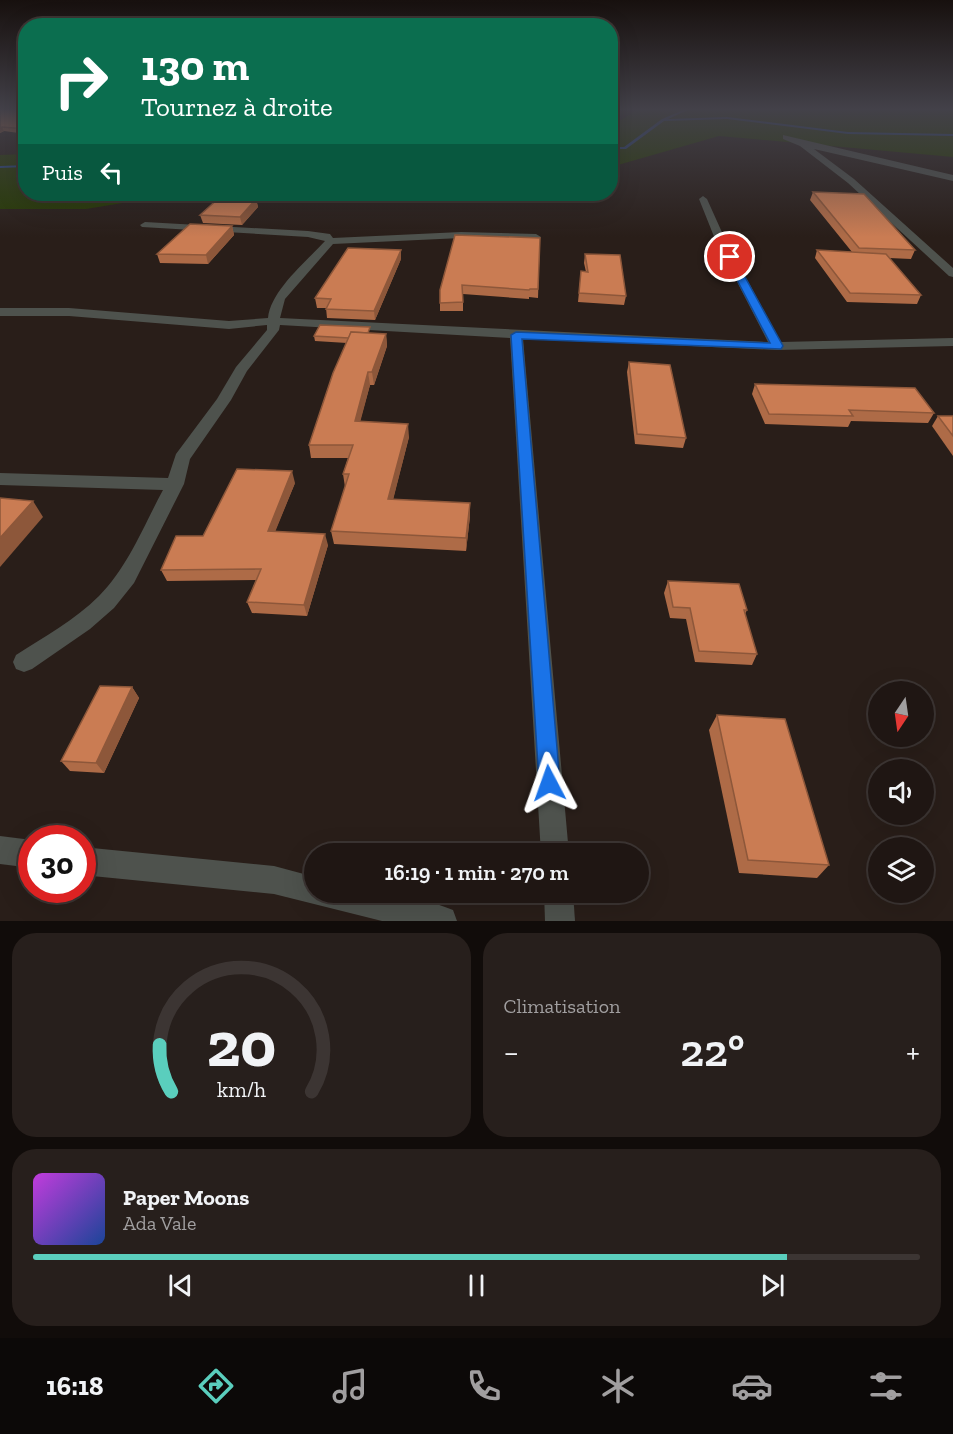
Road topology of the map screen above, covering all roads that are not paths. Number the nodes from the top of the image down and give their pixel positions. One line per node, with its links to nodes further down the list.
1 (812, 151): 8 (street)
2 (834, 151): 3 (street)
3 (953, 178)
4 (703, 199): 13 (street)
5 (145, 225): 7 (street)
6 (536, 237): 7 (street)
7 (330, 241): 10 (street)
8 (953, 274)
9 (0, 312): 10 (street)
10 (274, 321): 11 (street); 15 (street)
11 (516, 335): 13 (street); 17 (street)
12 (953, 342): 13 (street)
13 (777, 346)
14 (0, 479): 15 (street)
15 (175, 484): 16 (street)
16 (24, 662)
17 (554, 843)
18 (0, 849): 19 (street)
19 (18, 852)
20 (96, 862): 21 (street)
21 (304, 888)
22 (368, 903): 24 (street)
23 (559, 903): 25 (street)
24 (442, 921)
25 (560, 921)

